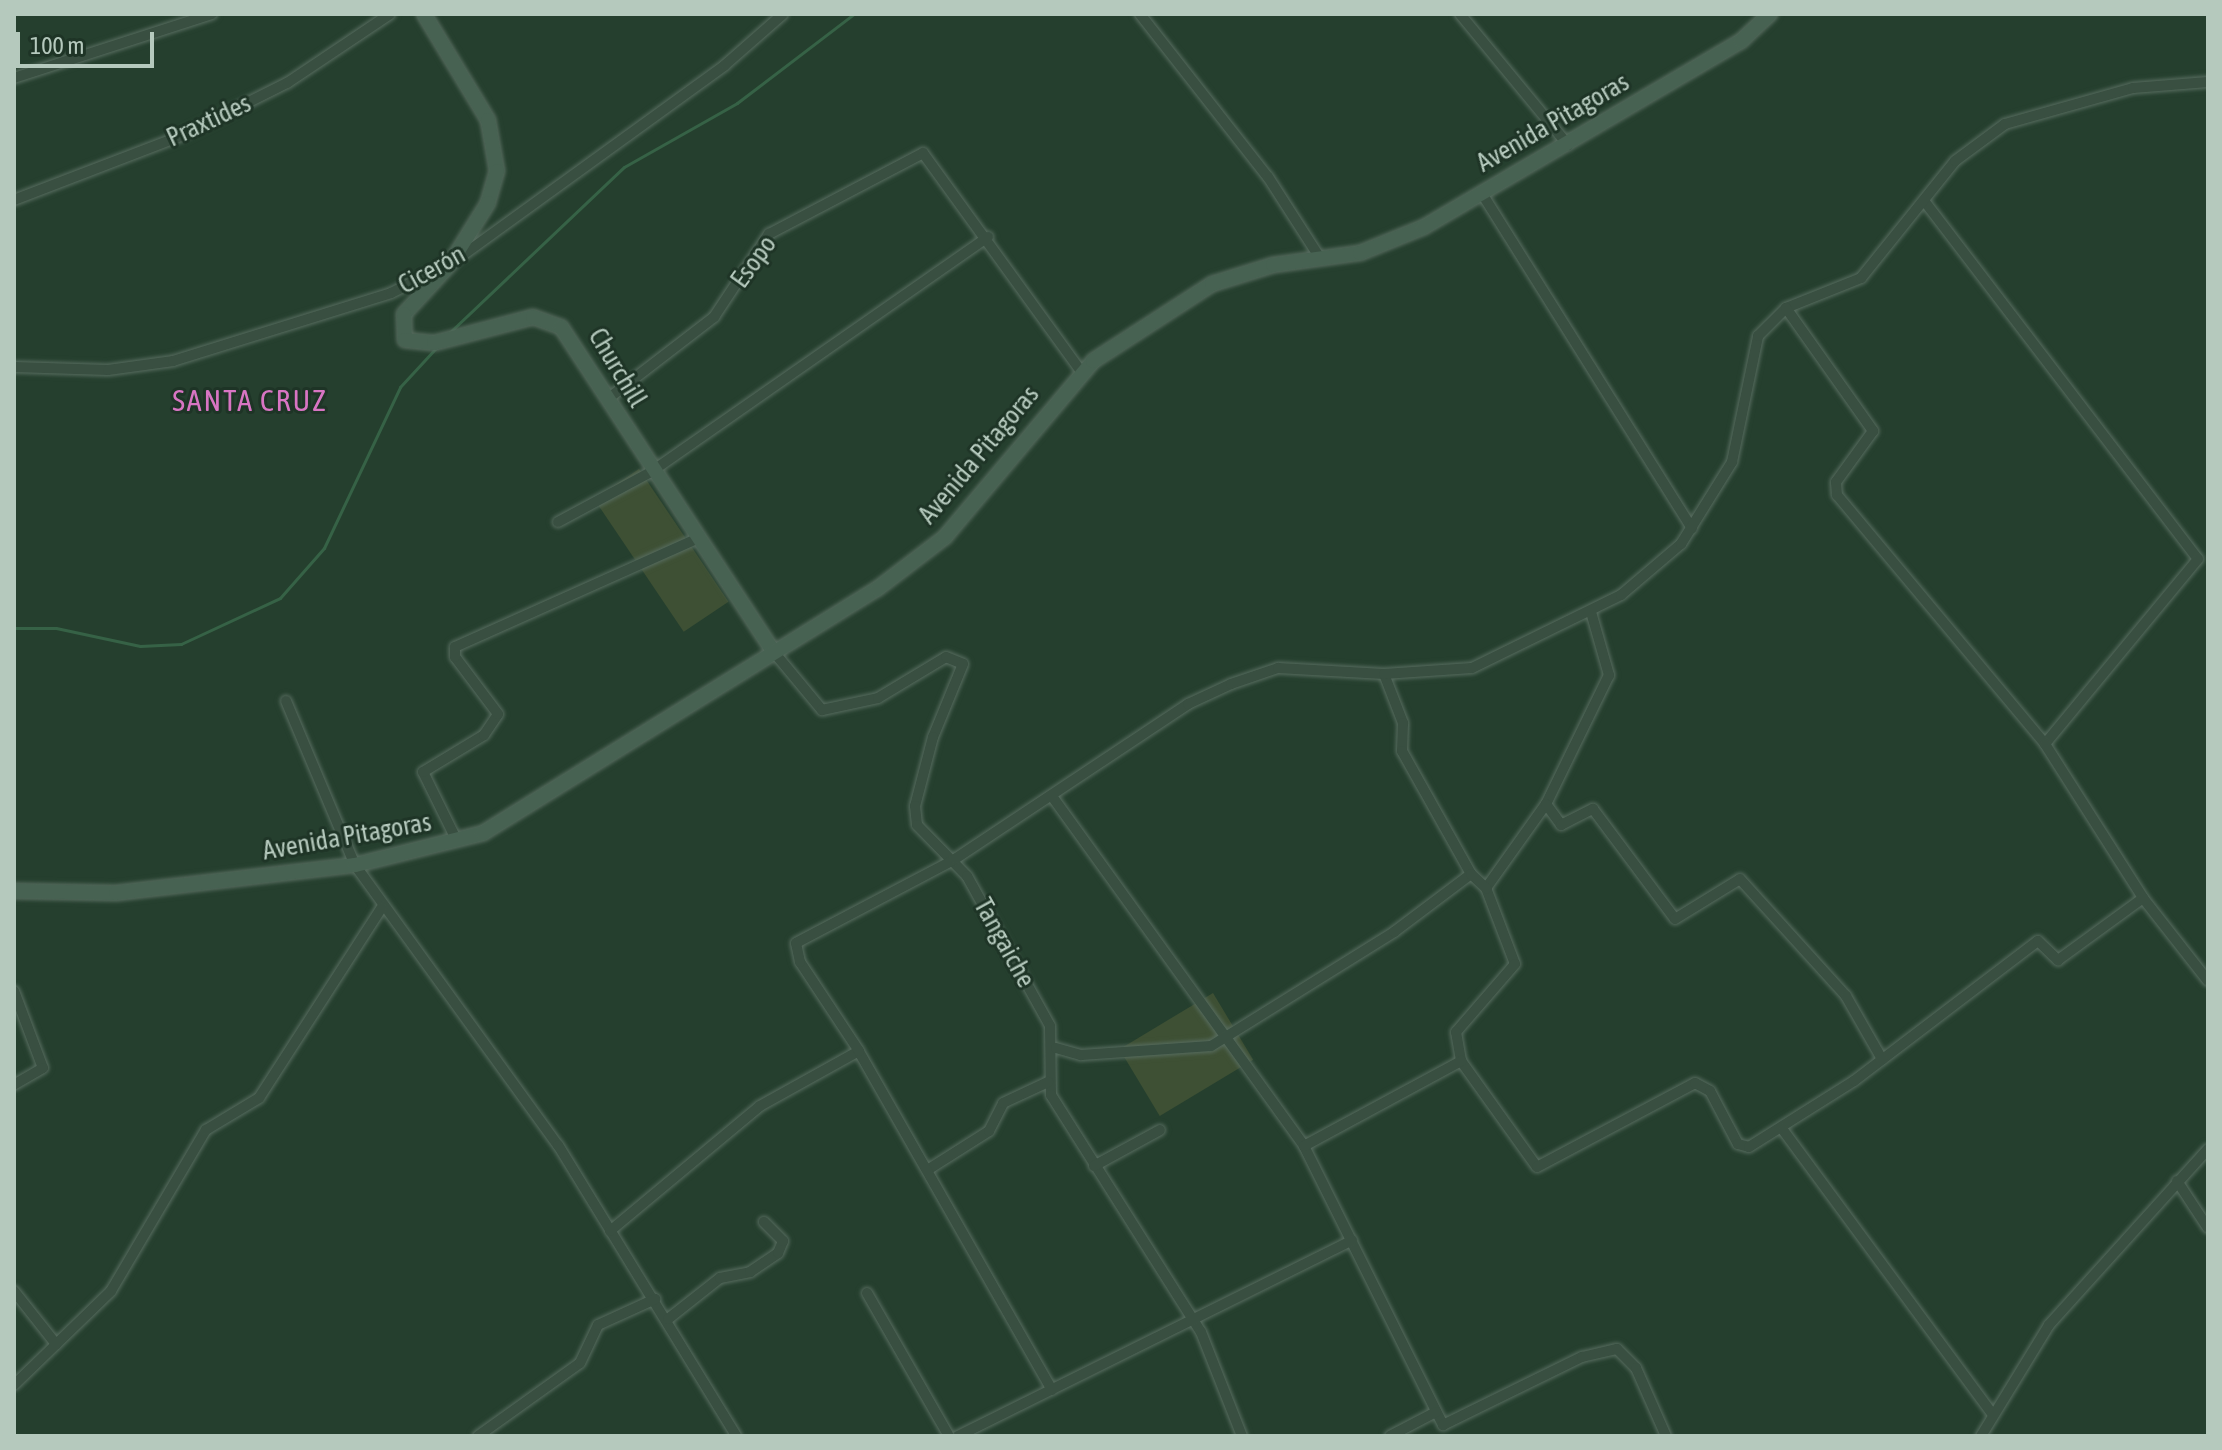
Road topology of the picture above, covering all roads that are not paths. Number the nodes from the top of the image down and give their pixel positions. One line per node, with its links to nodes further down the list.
1 (212, 14): 8 (street)
2 (390, 14): 12 (street, Praxtides)
3 (424, 14): 16 (main road)
4 (783, 14): 16 (street, Cicerón)
5 (1140, 14): 15 (street)
6 (1460, 14): 10 (street)
7 (1770, 14): 10 (main road, Avenida Pitagoras)
8 (14, 78)
9 (2208, 82): 13 (street)
10 (1568, 145): 11 (main road, Avenida Pitagoras)
11 (1481, 192): 15 (main road, Avenida Pitagoras); 23 (street)
12 (14, 200)
13 (1925, 202): 17 (street); 29 (street)
14 (988, 237): 19 (street); 20 (street, Esopo); 21 (street)
15 (1320, 258): 19 (main road, Avenida Pitagoras)
16 (450, 264): 18 (street, Cicerón); 20 (main road, Churchill)
17 (1786, 308): 23 (street); 29 (street)
18 (14, 367)
19 (1082, 373): 26 (main road, Avenida Pitagoras)
20 (609, 398): 21 (main road, Churchill)
21 (651, 472): 22 (street); 24 (main road, Churchill)
22 (558, 522)
23 (1692, 528): 25 (street)
24 (696, 539): 26 (main road, Churchill); 32 (street)
25 (1591, 612): 27 (street); 31 (street)
26 (773, 651): 32 (main road, Avenida Pitagoras); 33 (street, Tangaiche)
27 (1384, 674): 30 (street); 35 (street)
28 (286, 701): 34 (street)
29 (2045, 744): 38 (street)
30 (1054, 799): 33 (street); 42 (street)
31 (1546, 804): 36 (street); 45 (street)
32 (457, 841): 34 (main road, Avenida Pitagoras)
33 (955, 859): 43 (street, Tangaiche); 44 (street)
34 (355, 865): 37 (main road, Avenida Pitagoras); 39 (street)
35 (1471, 874): 36 (street); 42 (street)
36 (1486, 888): 46 (street)
37 (14, 891)
38 (2143, 898): 40 (street); 45 (street)
39 (382, 907): 58 (street); 65 (street)
40 (2208, 981)
41 (14, 991): 48 (street)
42 (1231, 1035): 43 (street); 51 (street)
43 (1056, 1048): 47 (street)
44 (859, 1051): 54 (street); 58 (street)
45 (1882, 1059): 50 (street)
46 (1461, 1061): 50 (street); 51 (street)
47 (1048, 1082): 53 (street); 54 (street)
48 (14, 1085)
49 (1160, 1130): 53 (street)
50 (1783, 1130): 69 (street)
51 (1304, 1146): 59 (street)
52 (2208, 1149): 55 (street)
53 (1094, 1166): 64 (street)
54 (929, 1169): 67 (street)
55 (2177, 1181): 57 (street); 69 (street)
56 (764, 1222): 63 (street)
57 (2208, 1228)
58 (610, 1231): 62 (street)
59 (1352, 1240): 64 (street); 68 (street)
60 (14, 1291): 65 (street)
61 (867, 1293): 73 (street)
62 (655, 1299): 63 (street); 71 (street)
63 (668, 1319): 72 (street)
64 (1191, 1321): 67 (street); 75 (street)
65 (56, 1344): 66 (street)
66 (14, 1385)
67 (1052, 1390): 74 (street)
68 (1436, 1412): 70 (street); 76 (street)
69 (1993, 1415): 78 (street)
70 (1444, 1431): 77 (street)
71 (478, 1436)
72 (736, 1436)
73 (949, 1436)
74 (958, 1436)
75 (1242, 1436)
76 (1390, 1436)
77 (1666, 1436)
78 (1981, 1436)

